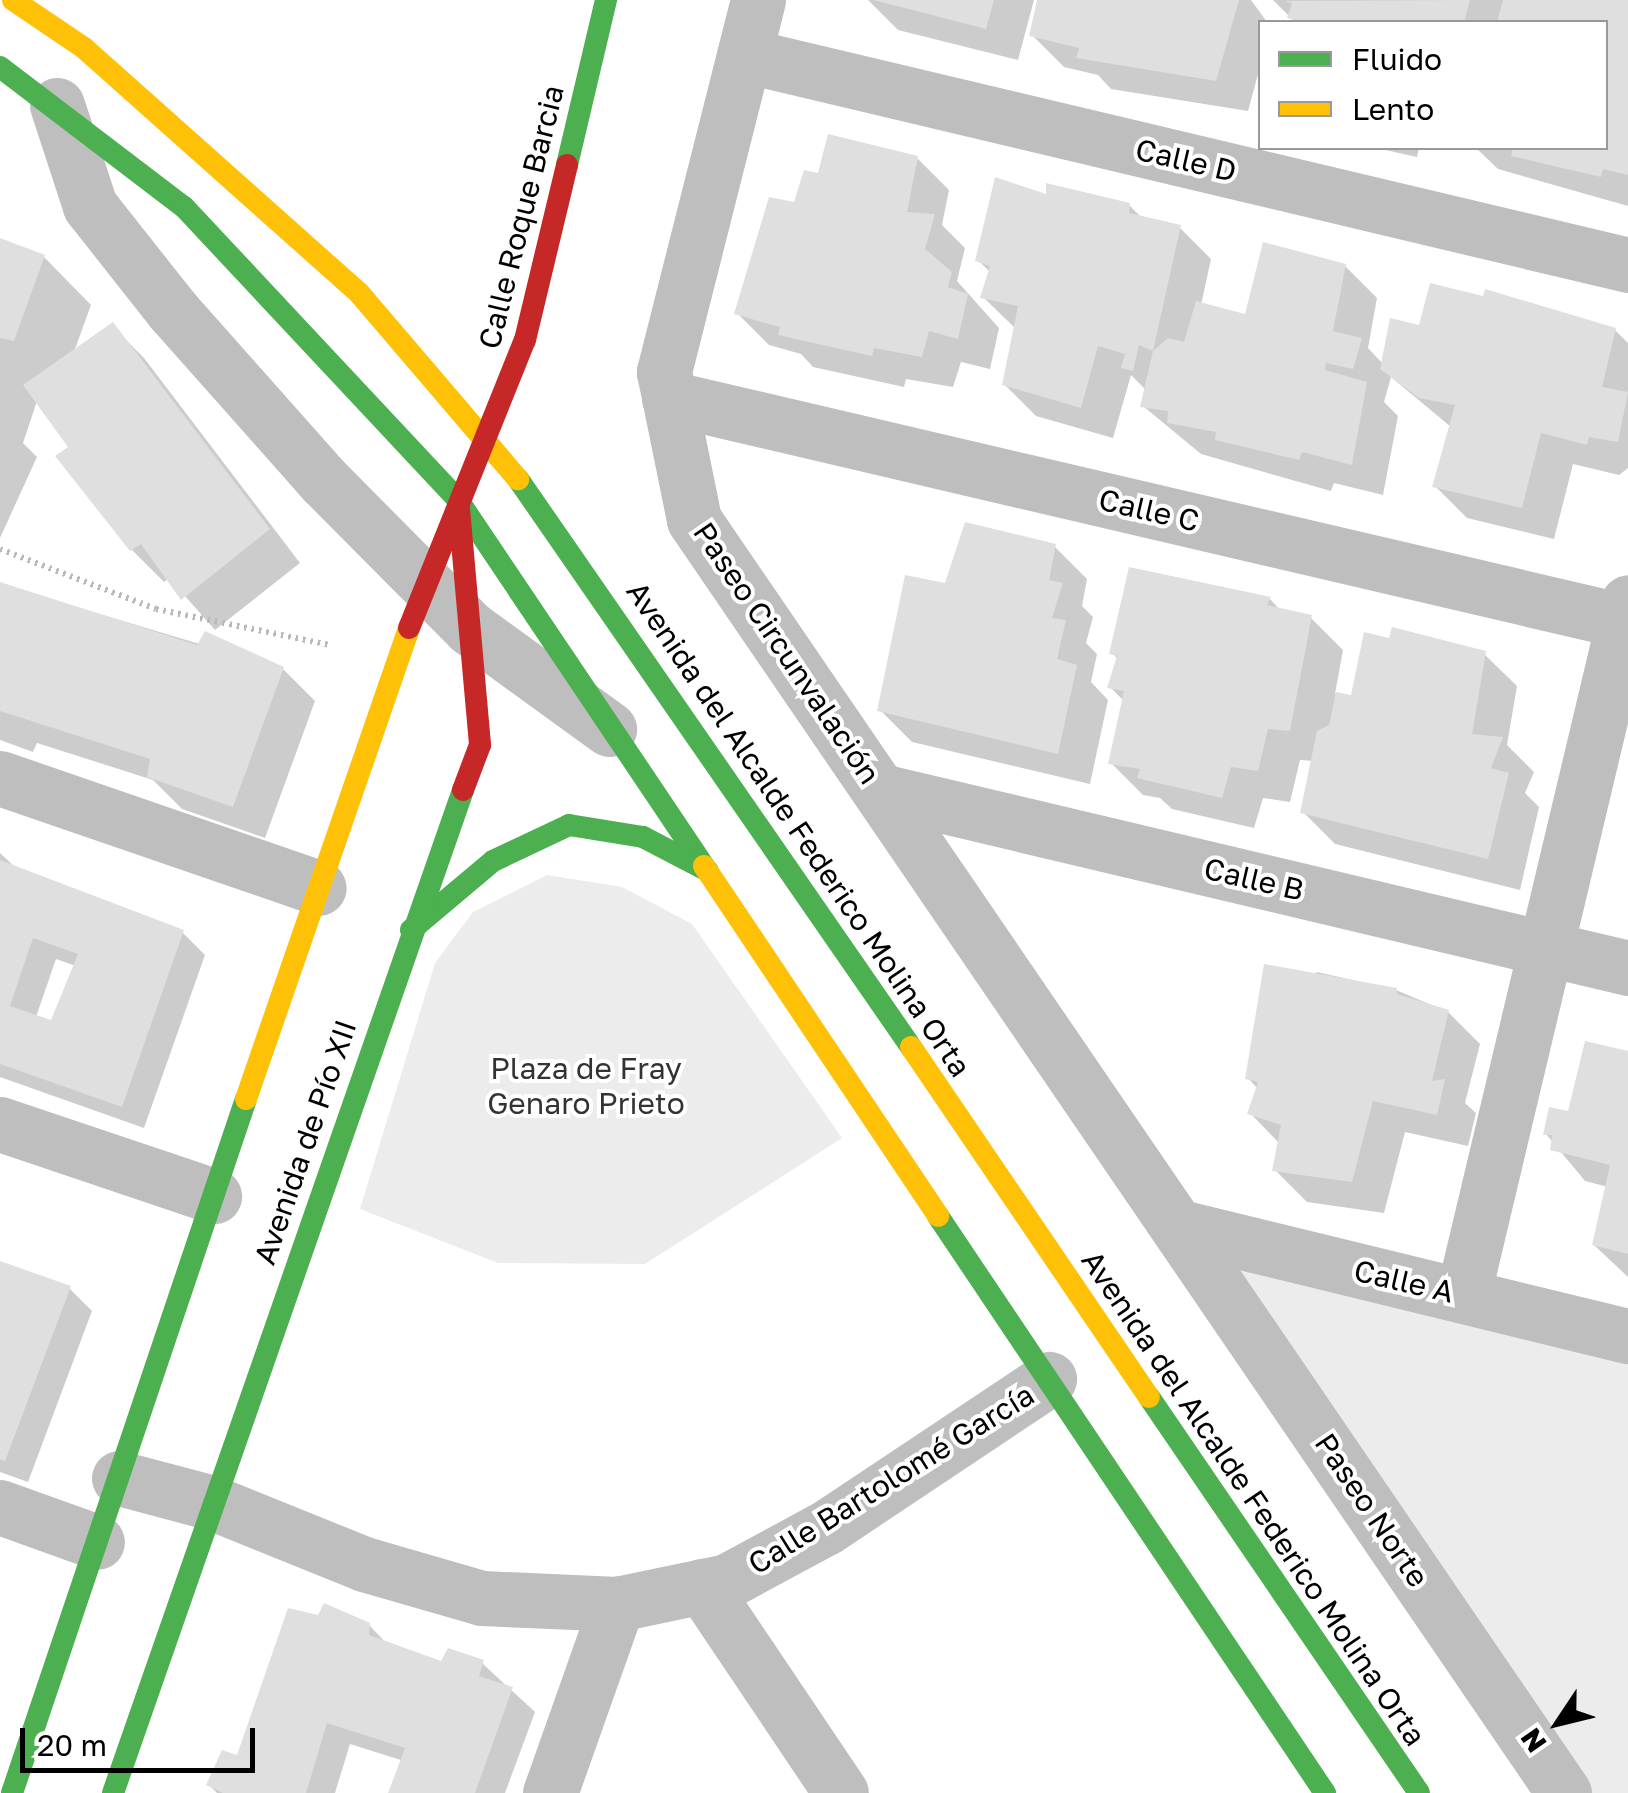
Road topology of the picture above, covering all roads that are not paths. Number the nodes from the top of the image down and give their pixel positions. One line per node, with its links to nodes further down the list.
1 (13, 0): 9 (main road, Avenida del Alcalde Federico Molina Orta)
2 (606, 0): 9 (main road, Calle Roque Barcia)
3 (758, 0): 4 (street, Paseo Circunvalación)
4 (744, 56): 7 (street, Calle D); 8 (street, Paseo Circunvalación)
5 (0, 67): 6 (main road)
6 (57, 104): 10 (main road); 11 (street)
7 (1628, 264)
8 (669, 398): 12 (street, Calle C); 16 (street, Paseo Circunvalación)
9 (485, 435): 10 (main road, Calle Roque Barcia); 39 (main road, Avenida del Alcalde Federico Molina Orta)
10 (458, 500): 11 (main road, Calle Roque Barcia); 13 (main road, Avenida de Pío XII); 14 (main road)
11 (426, 583): 13 (street); 18 (main road)
12 (1626, 615): 20 (street)
13 (470, 628): 14 (street); 19 (main road, Avenida de Pío XII)
14 (622, 738): 17 (main road)
15 (0, 778): 18 (street)
16 (881, 790): 20 (street, Calle B); 24 (street, Paseo Circunvalación)
17 (713, 874): 19 (main road); 27 (main road)
18 (319, 888): 23 (main road)
19 (409, 932): 29 (main road, Avenida de Pío XII)
20 (1546, 948): 21 (street, Calle B); 25 (street)
21 (1628, 968)
22 (0, 1124): 23 (street)
23 (214, 1196): 28 (main road)
24 (1180, 1228): 25 (street, Calle A); 40 (street, Paseo Norte)
25 (1463, 1295): 26 (street, Calle A)
26 (1628, 1336)
27 (1049, 1379): 32 (street, Calle Bartolomé García); 38 (main road)
28 (119, 1478): 29 (street, Calle Bartolomé García); 31 (main road)
29 (213, 1503): 33 (street, Calle Bartolomé García); 35 (main road, Avenida de Pío XII)
30 (0, 1508): 31 (street)
31 (98, 1542): 34 (main road)
32 (702, 1586): 33 (street, Calle Bartolomé García); 37 (street)
33 (617, 1604): 36 (street)
34 (12, 1793)
35 (113, 1793)
36 (550, 1793)
37 (841, 1793)
38 (1325, 1793)
39 (1418, 1793)
40 (1564, 1793)

